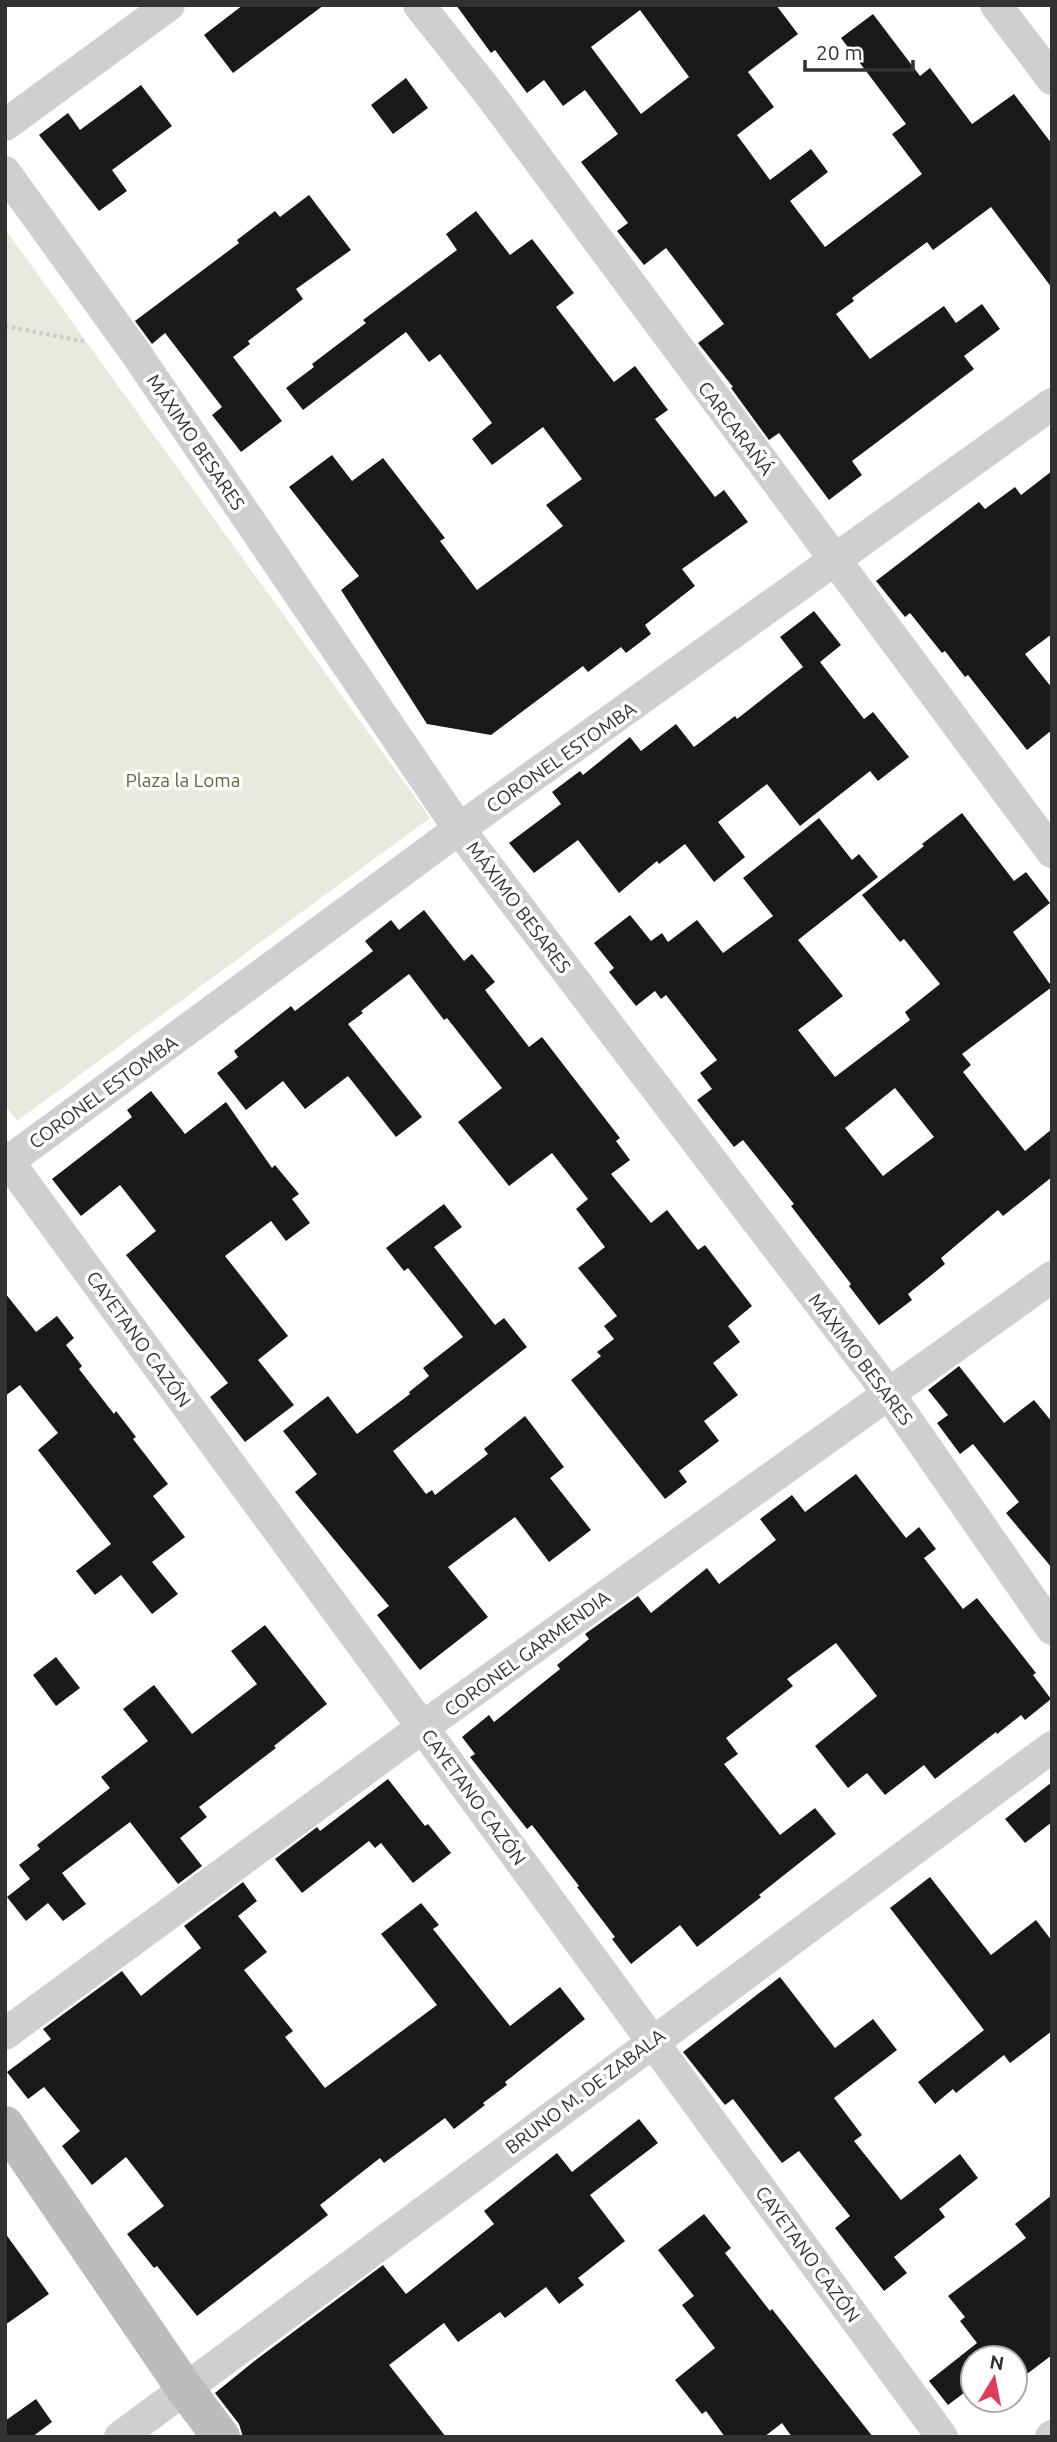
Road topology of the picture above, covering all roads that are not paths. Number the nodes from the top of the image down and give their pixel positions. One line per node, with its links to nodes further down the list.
1 (169, 5): 5 (street)
2 (419, 5): 8 (street, CARCARAÑÁ)
3 (996, 5): 4 (street)
4 (1052, 79)
5 (5, 125)
6 (5, 172): 9 (street, MÁXIMO BESARES)
7 (1052, 404): 8 (street, CORONEL ESTOMBA)
8 (835, 561): 9 (street, CORONEL ESTOMBA); 10 (street, CARCARAÑÁ)
9 (459, 829): 11 (street, CORONEL ESTOMBA); 13 (street, MÁXIMO BESARES)
10 (1052, 852)
11 (6, 1160): 15 (street, CAYETANO CAZÓN)
12 (1052, 1278): 13 (street, CORONEL GARMENDIA)
13 (889, 1394): 14 (street, MÁXIMO BESARES); 15 (street, CORONEL GARMENDIA)
14 (1052, 1629)
15 (423, 1727): 17 (street, CORONEL GARMENDIA); 18 (street, CAYETANO CAZÓN)
16 (1052, 1747): 18 (street, BRUNO M. DE ZABALA)
17 (5, 2034)
18 (652, 2041): 20 (street, BRUNO M. DE ZABALA); 23 (street, CAYETANO CAZÓN)
19 (5, 2125): 20 (street)
20 (185, 2389): 21 (street, BRUNO M. DE ZABALA); 22 (street)
21 (120, 2437)
22 (221, 2437)
23 (942, 2437)

